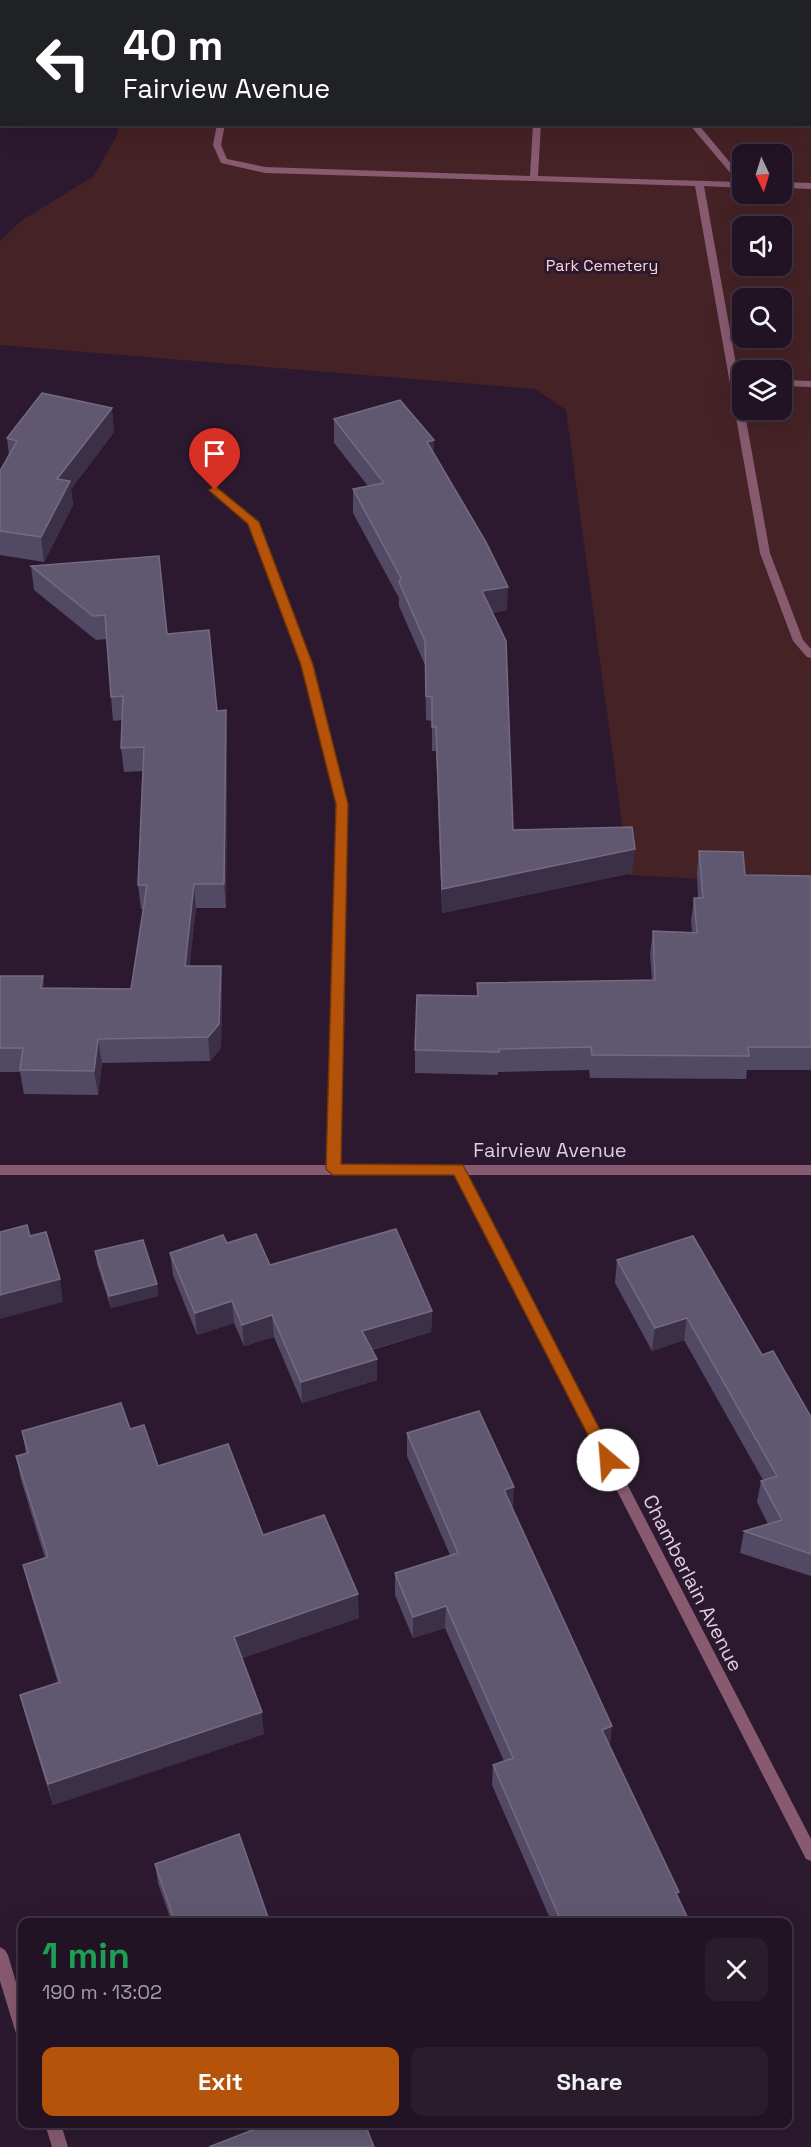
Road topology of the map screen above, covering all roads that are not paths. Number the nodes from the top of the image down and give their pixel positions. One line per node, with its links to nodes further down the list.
1 (221, 126): 5 (street)
2 (537, 126): 5 (street)
3 (695, 126): 4 (street)
4 (732, 171)
5 (534, 179): 7 (street)
6 (732, 183): 7 (street)
7 (699, 184): 10 (street)
8 (792, 185): 9 (street)
9 (811, 186)
10 (734, 360)
11 (792, 383): 12 (street)
12 (811, 384)
13 (744, 420): 15 (street)
14 (215, 490): 16 (street)
15 (811, 655)
16 (333, 1169): 17 (street, Fairview Avenue); 18 (street, Fairview Avenue)
17 (458, 1169): 19 (street, Fairview Avenue); 20 (street, Chamberlain Avenue)
18 (0, 1170)
19 (811, 1170)
20 (811, 1854)
21 (0, 1955): 22 (street)
22 (18, 2014)
23 (54, 2128): 24 (street)
24 (60, 2147)

